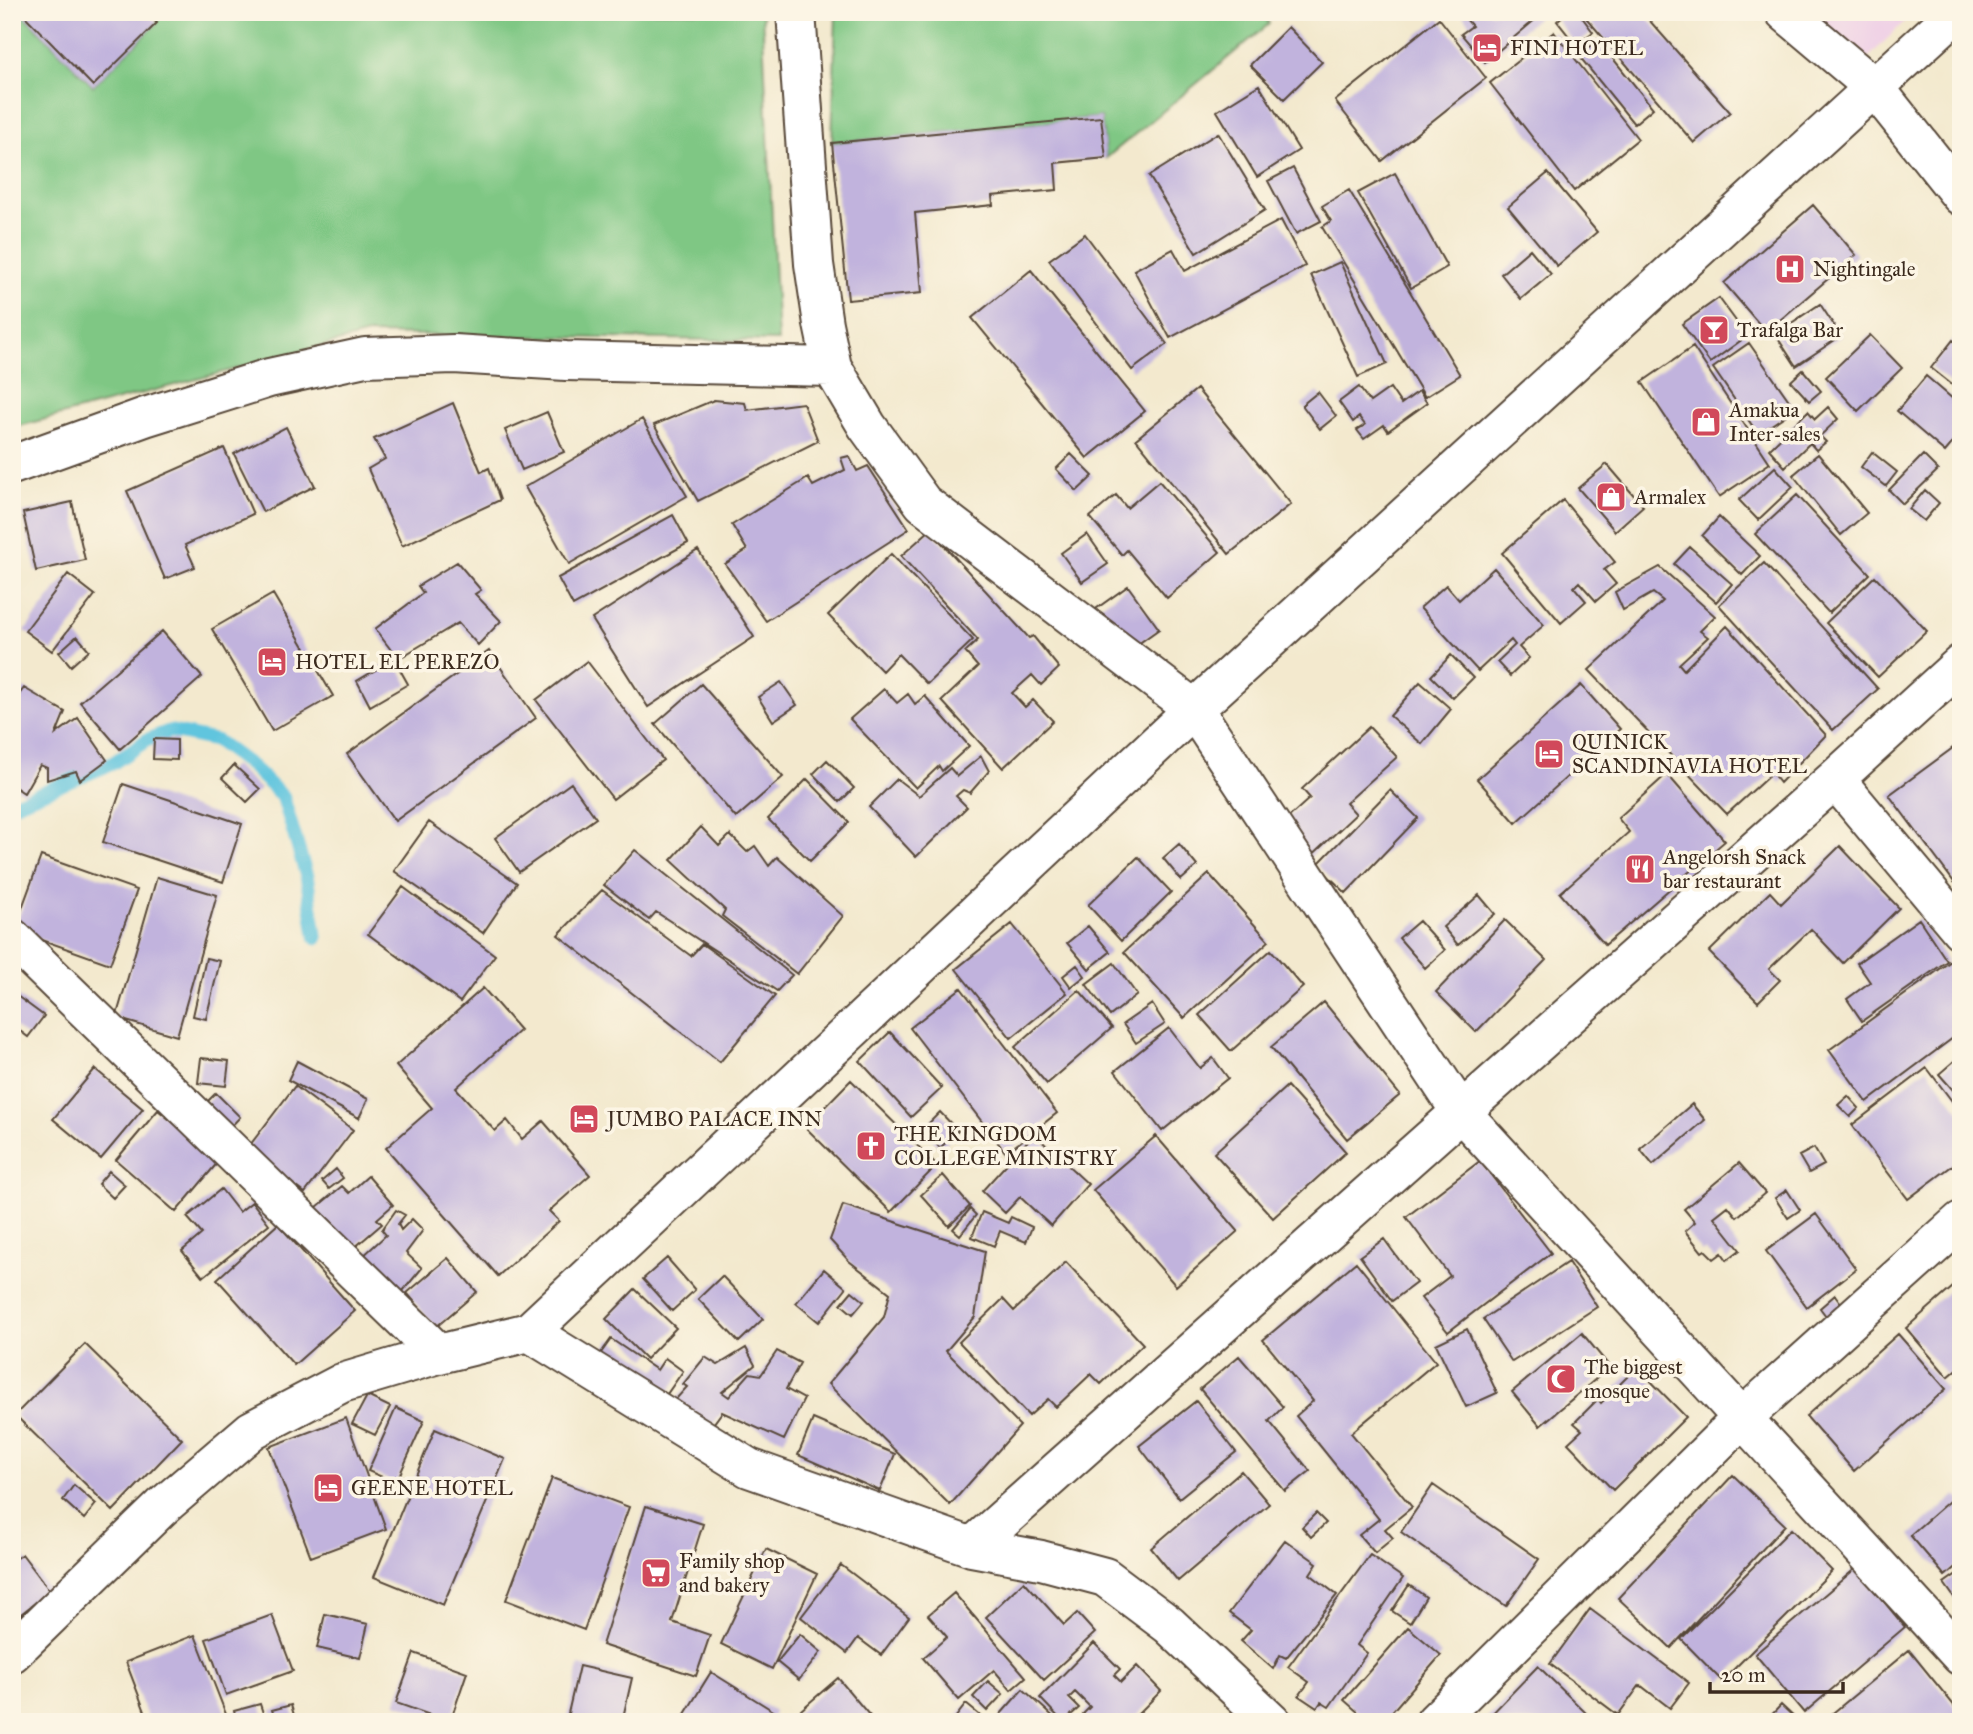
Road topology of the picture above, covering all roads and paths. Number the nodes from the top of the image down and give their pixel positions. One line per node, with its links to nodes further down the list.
1 (796, 12): 6 (street)
2 (1785, 12): 4 (street)
3 (1957, 12): 4 (street)
4 (1875, 88): 5 (street); 9 (street)
5 (1961, 196)
6 (832, 367): 7 (street); 9 (street)
7 (12, 465)
8 (1961, 664): 10 (street)
9 (1194, 709): 13 (street); 15 (street)
10 (1835, 779): 11 (street); 13 (street)
11 (1961, 930)
12 (12, 938): 16 (street)
13 (1460, 1111): 17 (street); 18 (street)
14 (1961, 1221): 17 (street)
15 (529, 1332): 16 (street); 18 (street)
16 (439, 1354): 19 (street)
17 (1742, 1418): 20 (street); 22 (street)
18 (972, 1547): 21 (street)
19 (12, 1653)
20 (1961, 1656)
21 (1272, 1722)
22 (1435, 1722)

